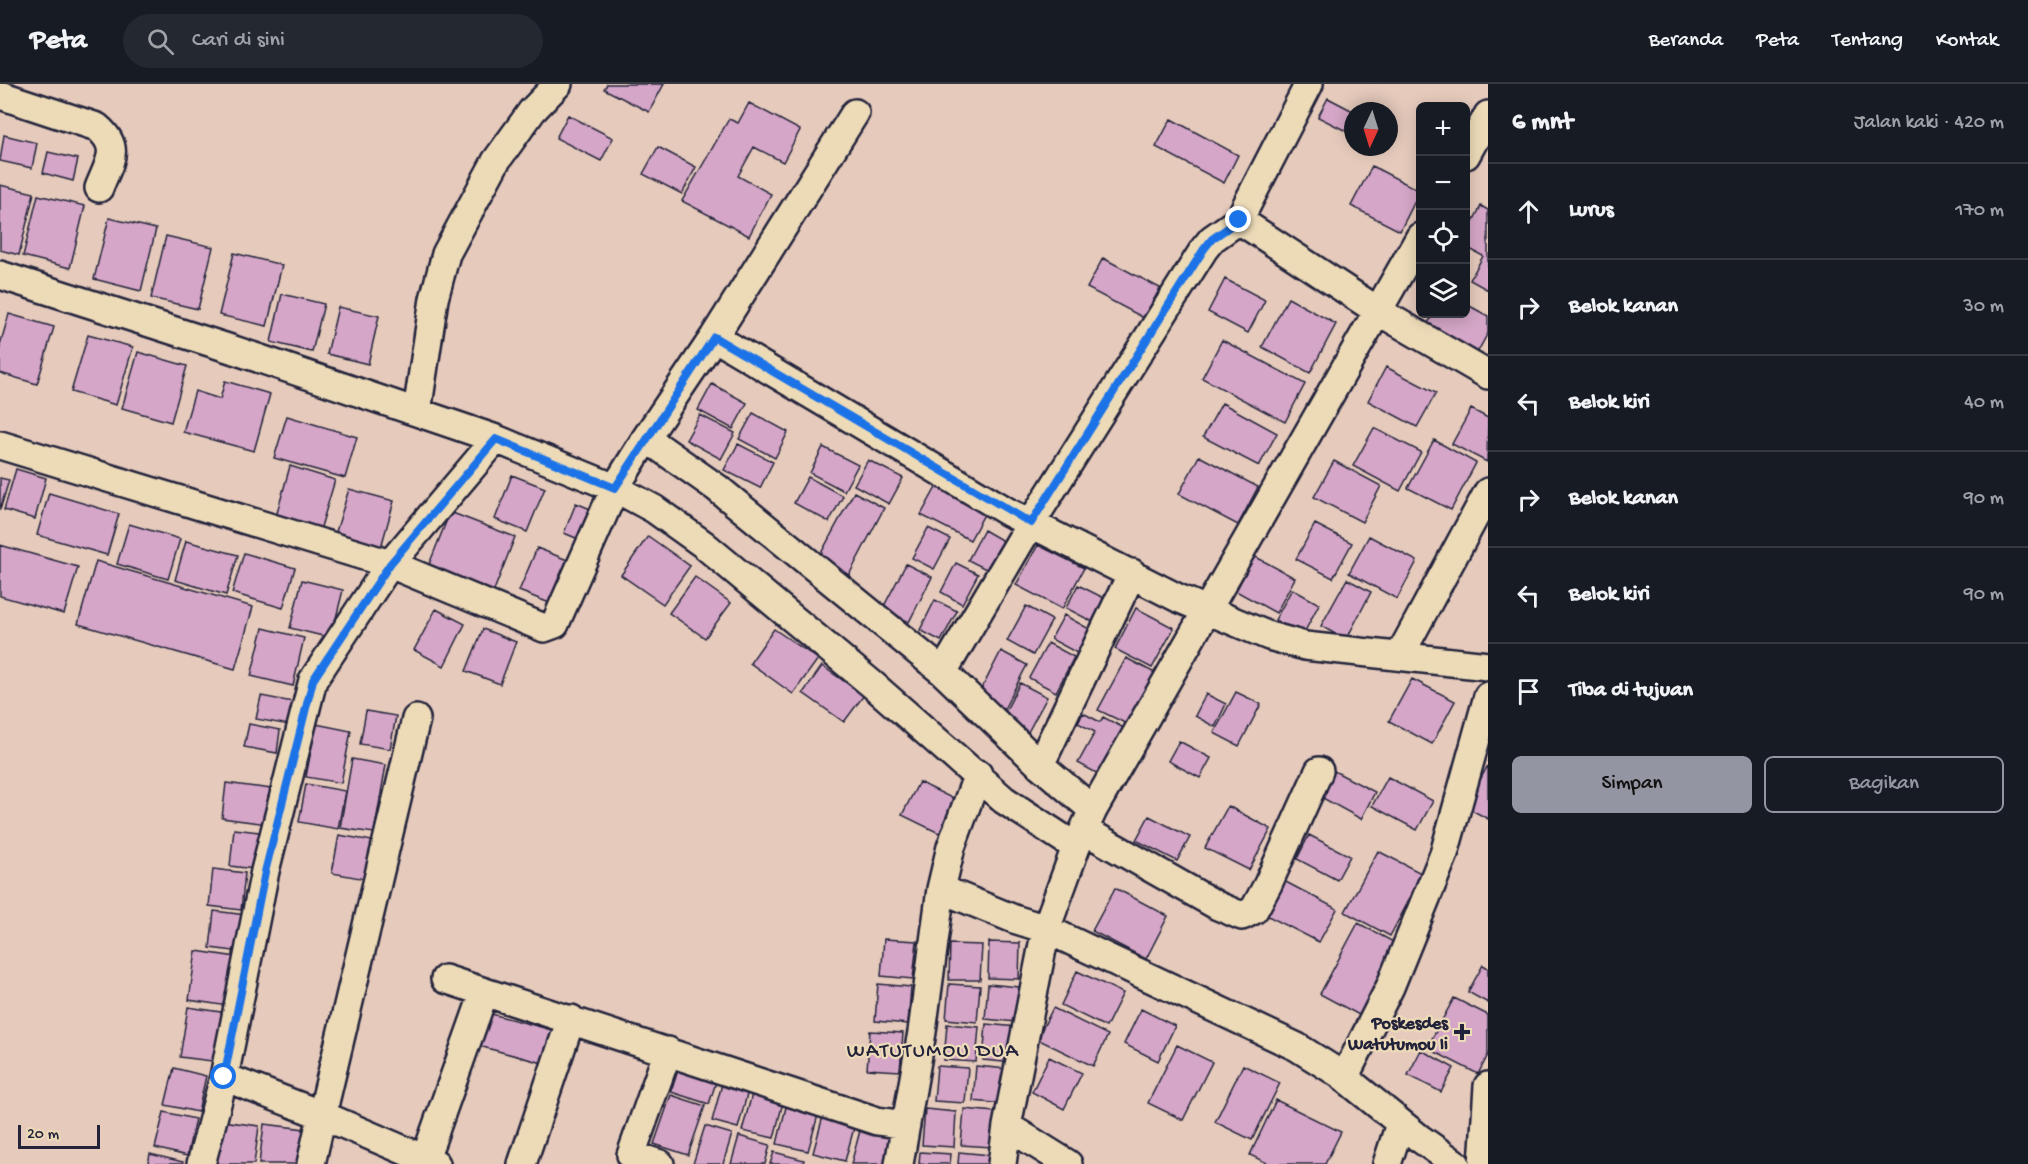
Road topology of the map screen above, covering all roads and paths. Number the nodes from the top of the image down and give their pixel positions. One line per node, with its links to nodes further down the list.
1 (558, 84): 14 (street)
2 (1309, 84): 8 (street)
3 (0, 96): 7 (street)
4 (855, 113): 12 (street)
5 (1488, 115): 6 (street)
6 (1470, 148)
7 (99, 188)
8 (1239, 220): 11 (street); 20 (street)
9 (1416, 244): 11 (street)
10 (0, 275): 14 (street)
11 (1378, 311): 13 (street); 23 (street)
12 (714, 337): 15 (street); 20 (street)
13 (1488, 375)
14 (417, 412): 16 (street)
15 (646, 438): 18 (street); 26 (street)
16 (496, 439): 18 (street); 21 (street)
17 (0, 445): 21 (street)
18 (615, 488): 21 (street); 31 (street)
19 (1488, 492): 24 (street)
20 (1031, 523): 22 (street); 26 (street)
21 (390, 564): 39 (street)
22 (1132, 573): 23 (street); 29 (street)
23 (1209, 610): 24 (street); 32 (street)
24 (1400, 655): 25 (street)
25 (1488, 666)
26 (943, 672): 29 (street)
27 (1488, 696): 40 (street)
28 (416, 719): 42 (street)
29 (1040, 765): 32 (street)
30 (1319, 771): 32 (street)
31 (978, 774): 32 (street); 33 (street)
32 (1084, 829): 34 (street)
33 (941, 889): 34 (street); 44 (street)
34 (1046, 929): 40 (street); 45 (street)
35 (445, 979): 36 (street)
36 (484, 993): 37 (street); 47 (street)
37 (571, 1019): 38 (street); 50 (street)
38 (668, 1051): 44 (street); 46 (street)
39 (224, 1077): 42 (street); 48 (street)
40 (1344, 1078): 43 (street)
41 (1488, 1086): 57 (street)
42 (322, 1115): 47 (street); 49 (street)
43 (1400, 1124): 55 (street); 56 (street)
44 (906, 1125): 52 (street)
45 (1007, 1126): 53 (street); 54 (street)
46 (629, 1160): 51 (street)
47 (431, 1162)
48 (201, 1164)
49 (311, 1164)
50 (522, 1164)
51 (660, 1164)
52 (899, 1164)
53 (1002, 1164)
54 (1068, 1164)
55 (1387, 1164)
56 (1456, 1164)
57 (1483, 1164)

